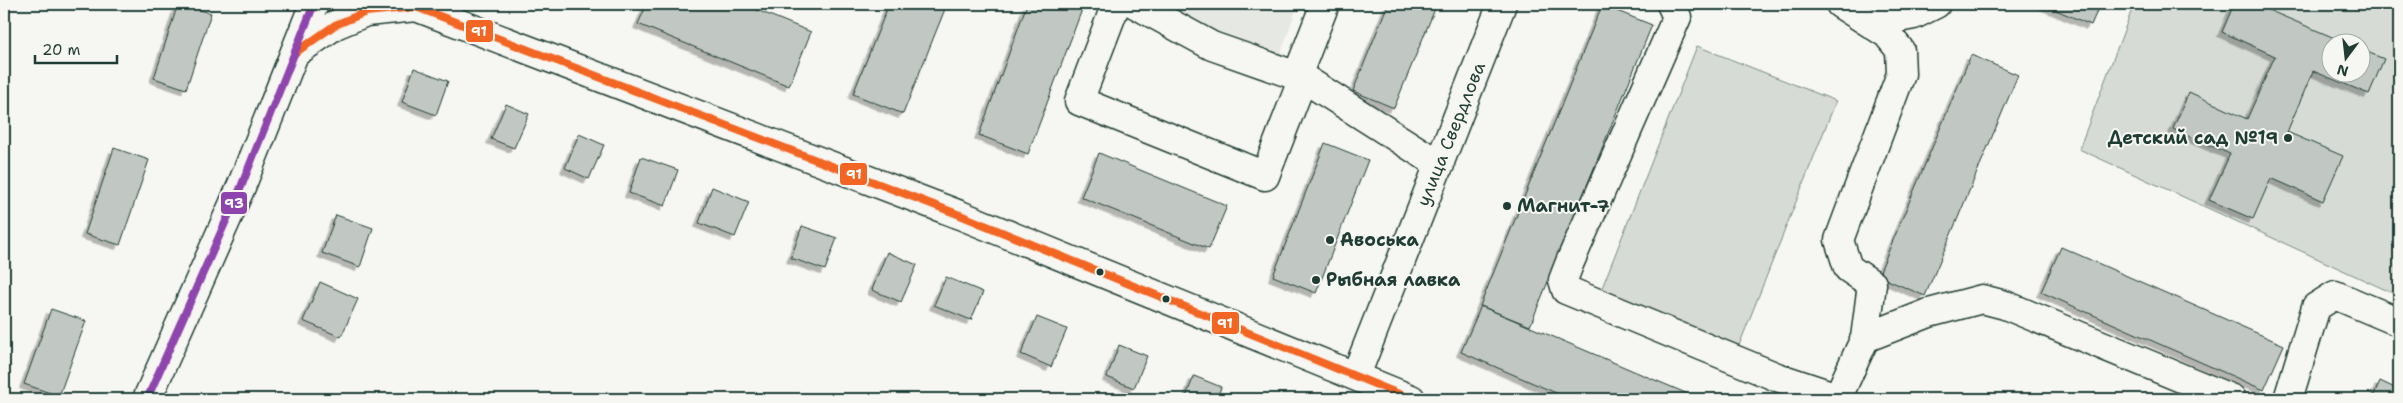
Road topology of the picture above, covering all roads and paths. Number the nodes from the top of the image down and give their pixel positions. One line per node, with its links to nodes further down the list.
1 (314, 4): 11 (street)
2 (1116, 4): 12 (street)
3 (1135, 4): 12 (street)
4 (1325, 4): 12 (street)
5 (1502, 4): 13 (street, улица Свердлова)
6 (1671, 4): 17 (street)
7 (1840, 4): 10 (street)
8 (1935, 4): 10 (street)
9 (415, 6): 11 (street); 16 (street)
10 (1872, 23): 15 (street)
11 (295, 53): 18 (street)
12 (1300, 77): 13 (street)
13 (1440, 165): 16 (street, улица Свердлова)
14 (2399, 322): 21 (street)
15 (1865, 338): 17 (street); 20 (street)
16 (1356, 375): 19 (street)
17 (1839, 398)
18 (147, 399)
19 (1411, 399)
20 (2232, 399)
21 (2288, 399)

